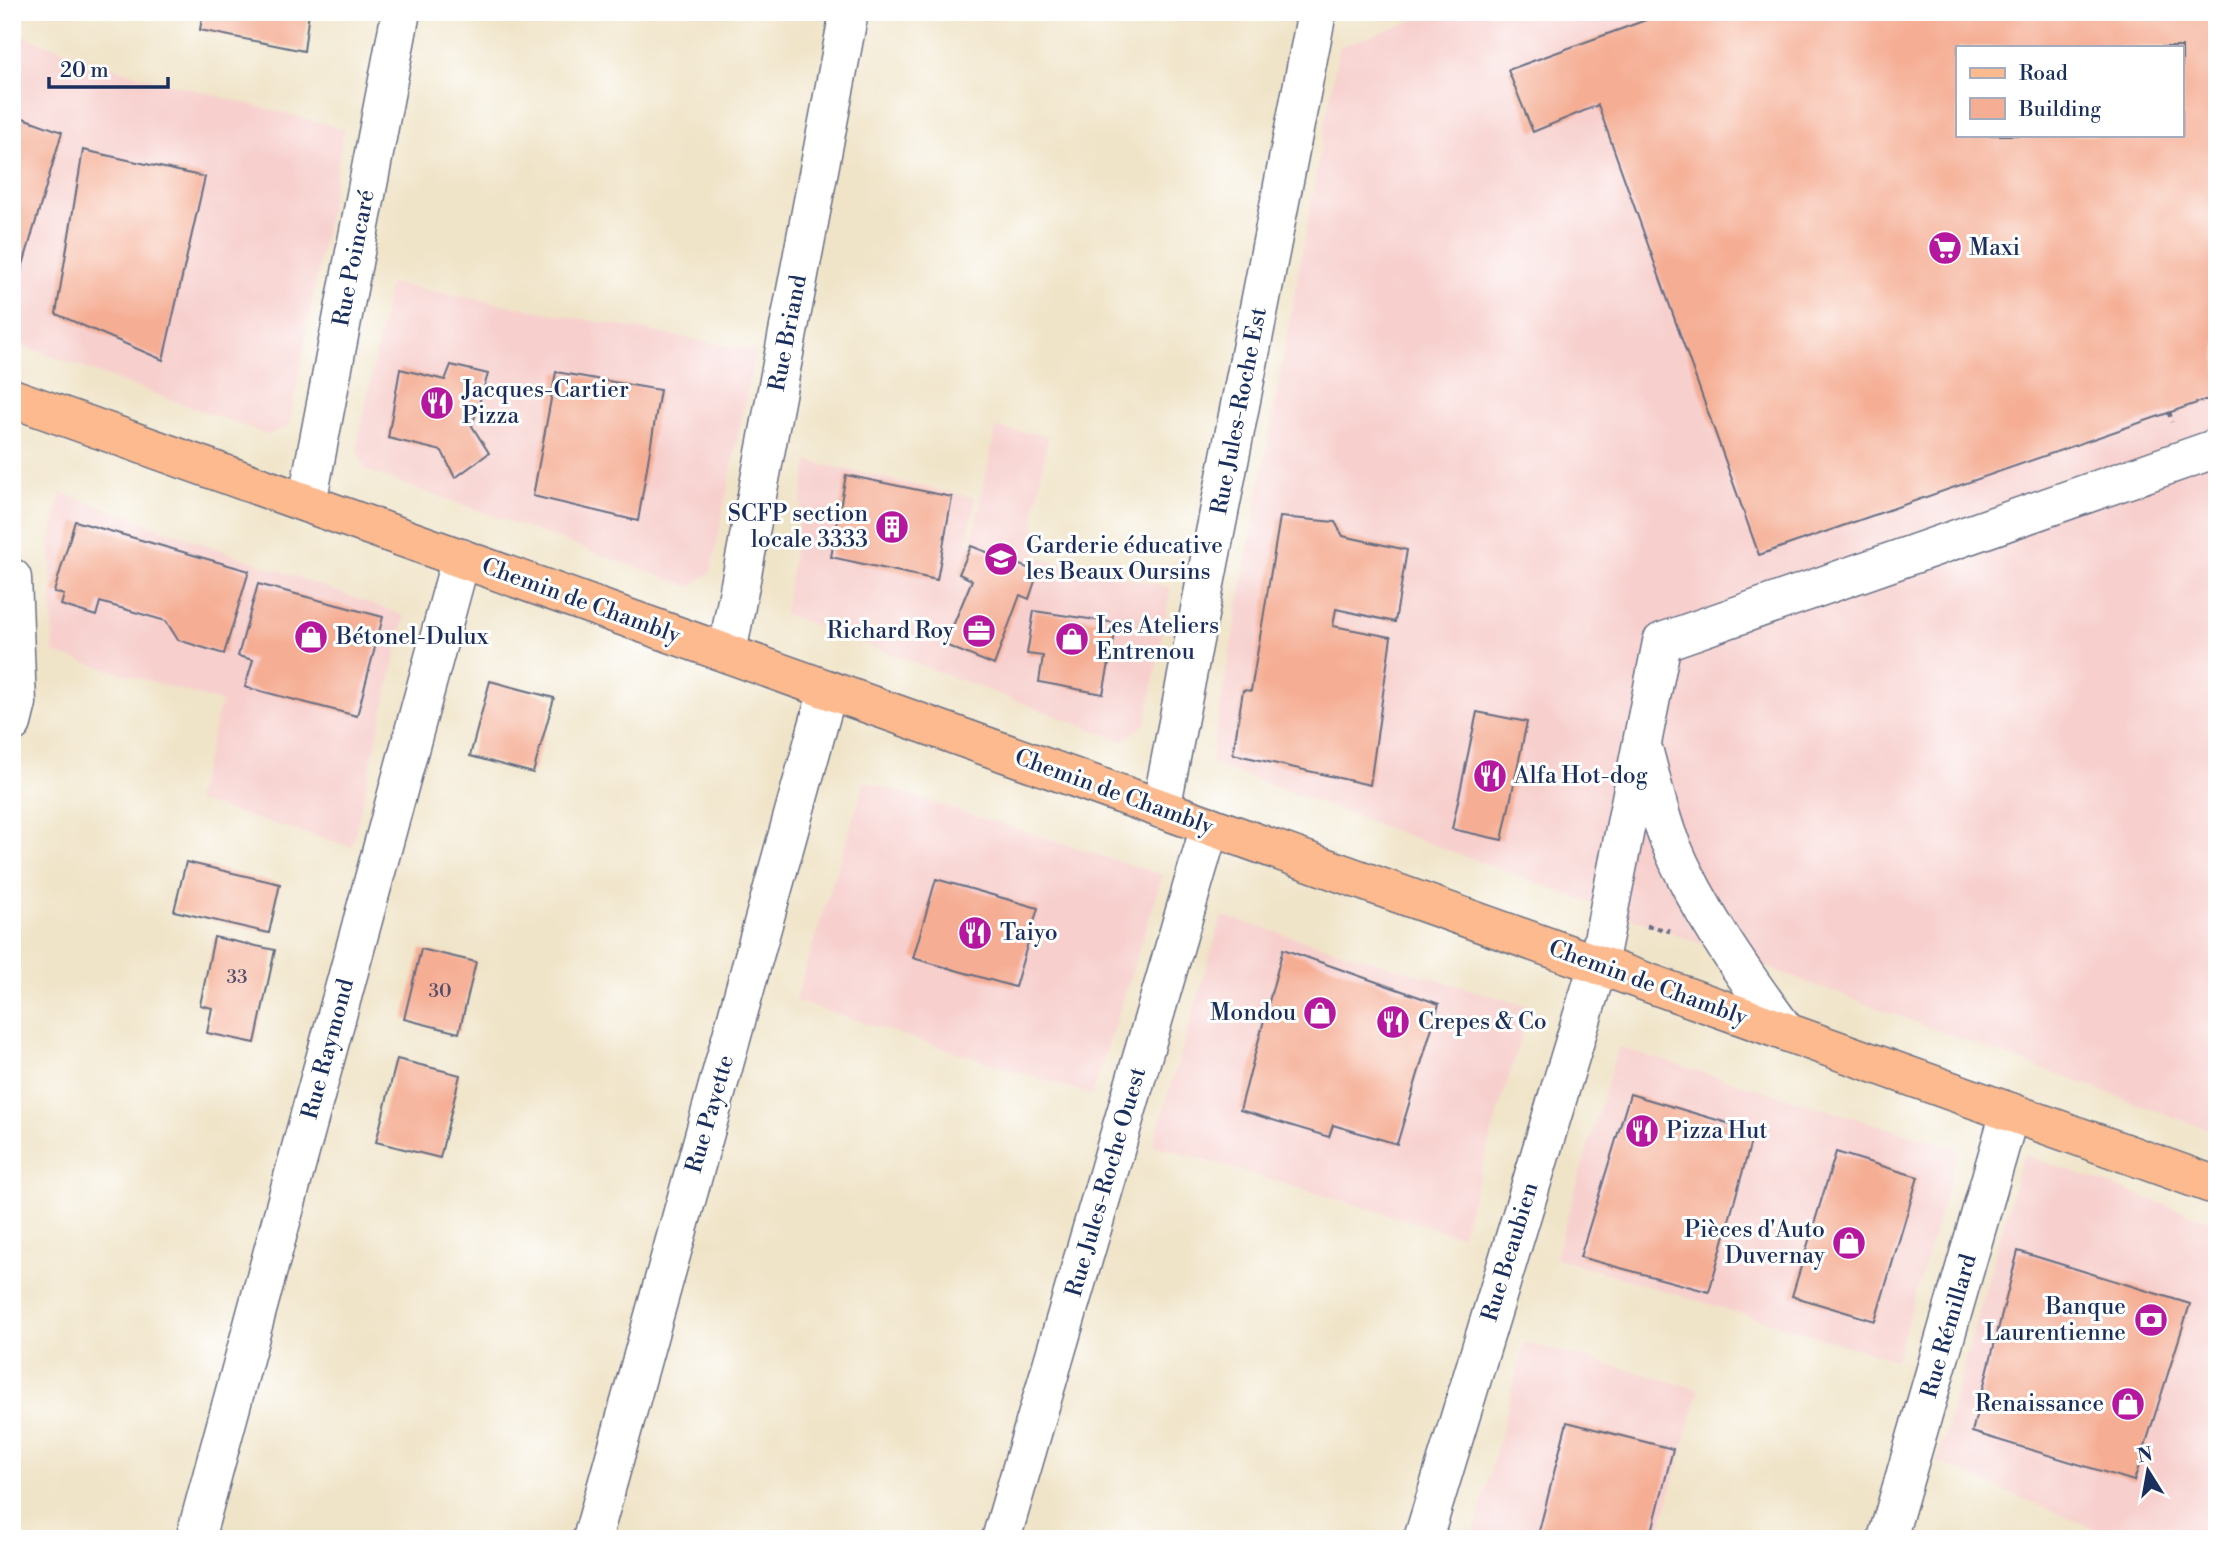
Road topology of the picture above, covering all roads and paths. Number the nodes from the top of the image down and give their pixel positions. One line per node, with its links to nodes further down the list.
1 (401, 12): 6 (street, Rue Poincaré)
2 (849, 12): 9 (street, Rue Briand)
3 (1317, 12): 13 (street, Rue Jules-Roche Est)
4 (12, 398): 6 (main road, Chemin de Chambly)
5 (2217, 449): 12 (street, Rue Beaubien)
6 (307, 503): 7 (main road, Chemin de Chambly)
7 (461, 558): 9 (main road, Chemin de Chambly); 19 (street, Rue Raymond)
8 (12, 578): 11 (street)
9 (727, 653): 10 (main road, Chemin de Chambly)
10 (828, 690): 13 (main road, Chemin de Chambly); 20 (street, Rue Payette)
11 (12, 723)
12 (1642, 745): 15 (street, Rue Beaubien); 16 (street)
13 (1161, 809): 14 (main road, Chemin de Chambly)
14 (1210, 826): 15 (main road, Chemin de Chambly); 21 (street, Rue Jules-Roche Ouest)
15 (1598, 965): 16 (main road, Chemin de Chambly); 22 (street, Rue Beaubien)
16 (1786, 1032): 17 (main road, Chemin de Chambly)
17 (2010, 1112): 18 (main road, Chemin de Chambly); 23 (street, Rue Rémillard)
18 (2217, 1186)
19 (195, 1539)
20 (592, 1539)
21 (1001, 1539)
22 (1423, 1539)
23 (1887, 1539)

